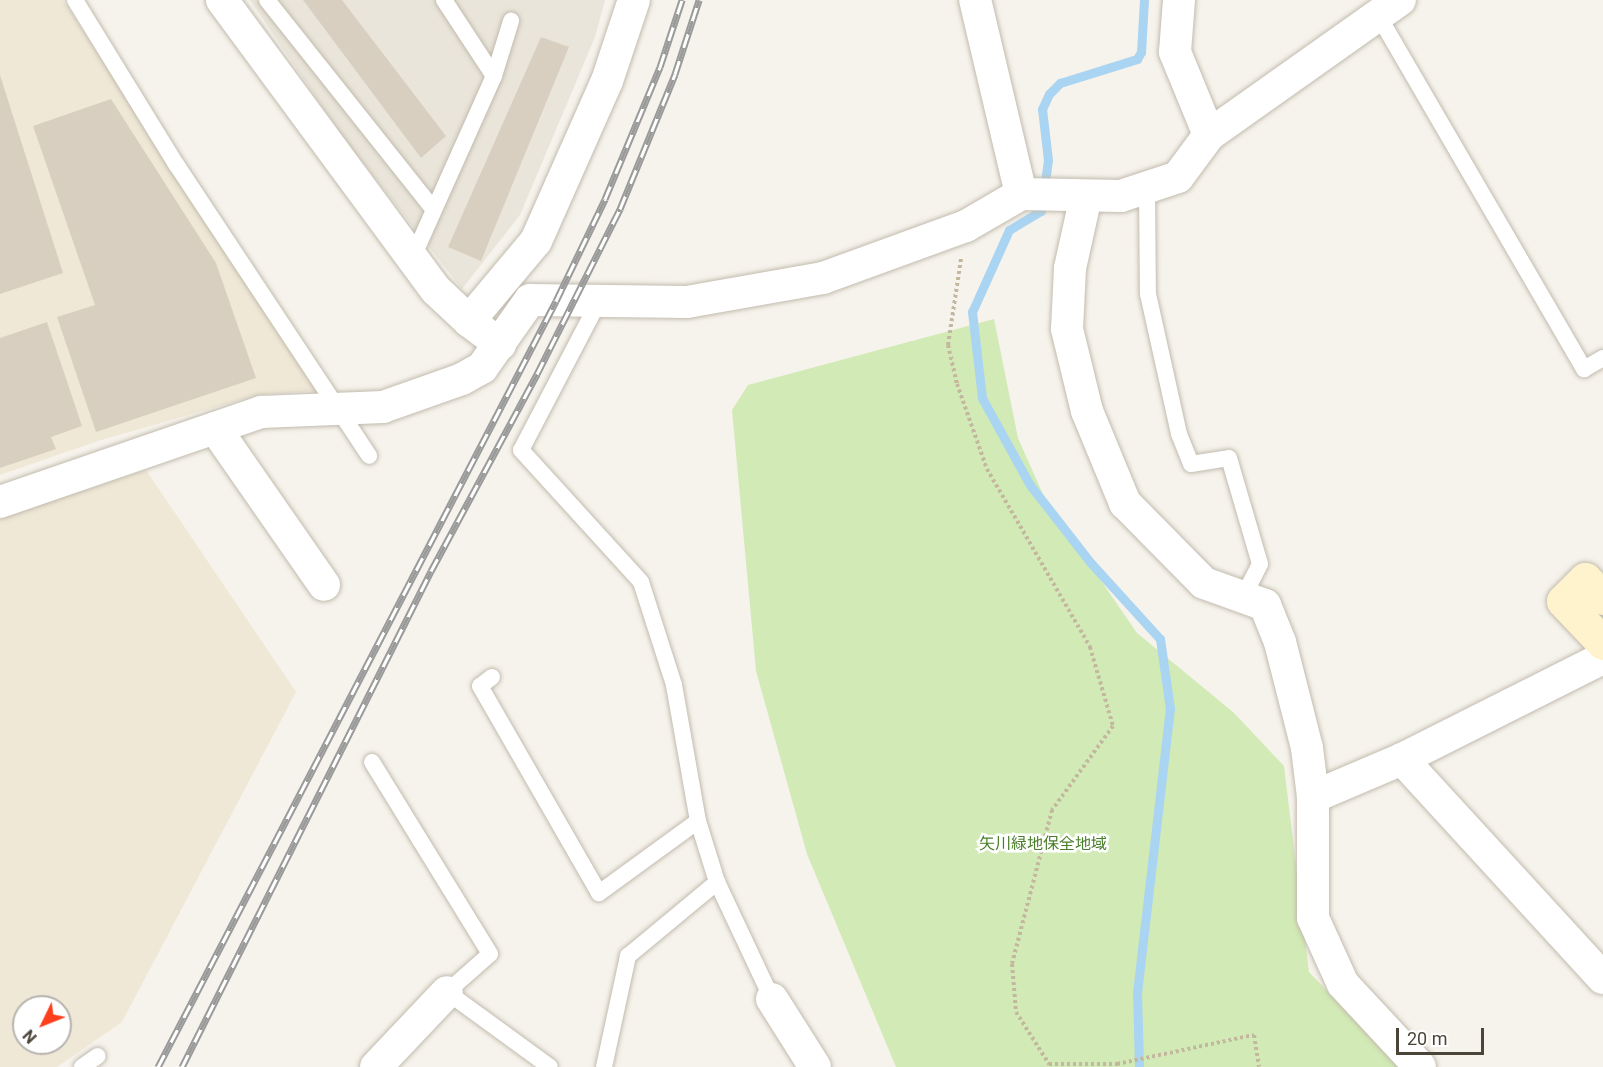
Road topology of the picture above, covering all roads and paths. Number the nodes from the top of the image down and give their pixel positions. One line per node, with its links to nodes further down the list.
1 (75, 0): 22 (lane)
2 (222, 0): 17 (street)
3 (267, 0): 15 (lane)
4 (444, 0): 10 (lane)
5 (634, 0): 19 (street)
6 (975, 0): 13 (street)
7 (1179, 0): 11 (street)
8 (1389, 8): 11 (street); 21 (lane)
9 (512, 21): 10 (lane)
10 (494, 76): 15 (lane)
11 (1209, 135): 12 (street)
12 (1146, 187): 14 (street); 28 (lane)
13 (1022, 194): 14 (street); 16 (street)
14 (1074, 195): 28 (street)
15 (434, 209): 17 (lane)
16 (966, 226): 18 (street); 46 (path)
17 (413, 257): 19 (street)
18 (599, 301): 20 (street); 35 (lane)
19 (469, 321): 20 (street)
20 (500, 344): 22 (street)
21 (1603, 358)
22 (343, 411): 23 (street); 24 (lane)
23 (215, 428): 25 (street); 26 (street)
24 (369, 456)
25 (0, 502)
26 (324, 585)
27 (1603, 598): 29 (street)
28 (1242, 599): 34 (street)
29 (1603, 643)
30 (1603, 658): 32 (street)
31 (492, 677): 35 (lane)
32 (1402, 759): 34 (street); 37 (street)
33 (372, 762): 38 (lane)
34 (1313, 797): 47 (street)
35 (698, 821): 36 (lane)
36 (717, 882): 39 (lane); 44 (lane)
37 (1603, 978)
38 (447, 992): 42 (street); 43 (lane)
39 (772, 999): 45 (street)
40 (98, 1056): 41 (lane)
41 (82, 1067)
42 (376, 1067)
43 (550, 1067)
44 (604, 1067)
45 (815, 1067)
46 (1259, 1067)
47 (1420, 1067)

